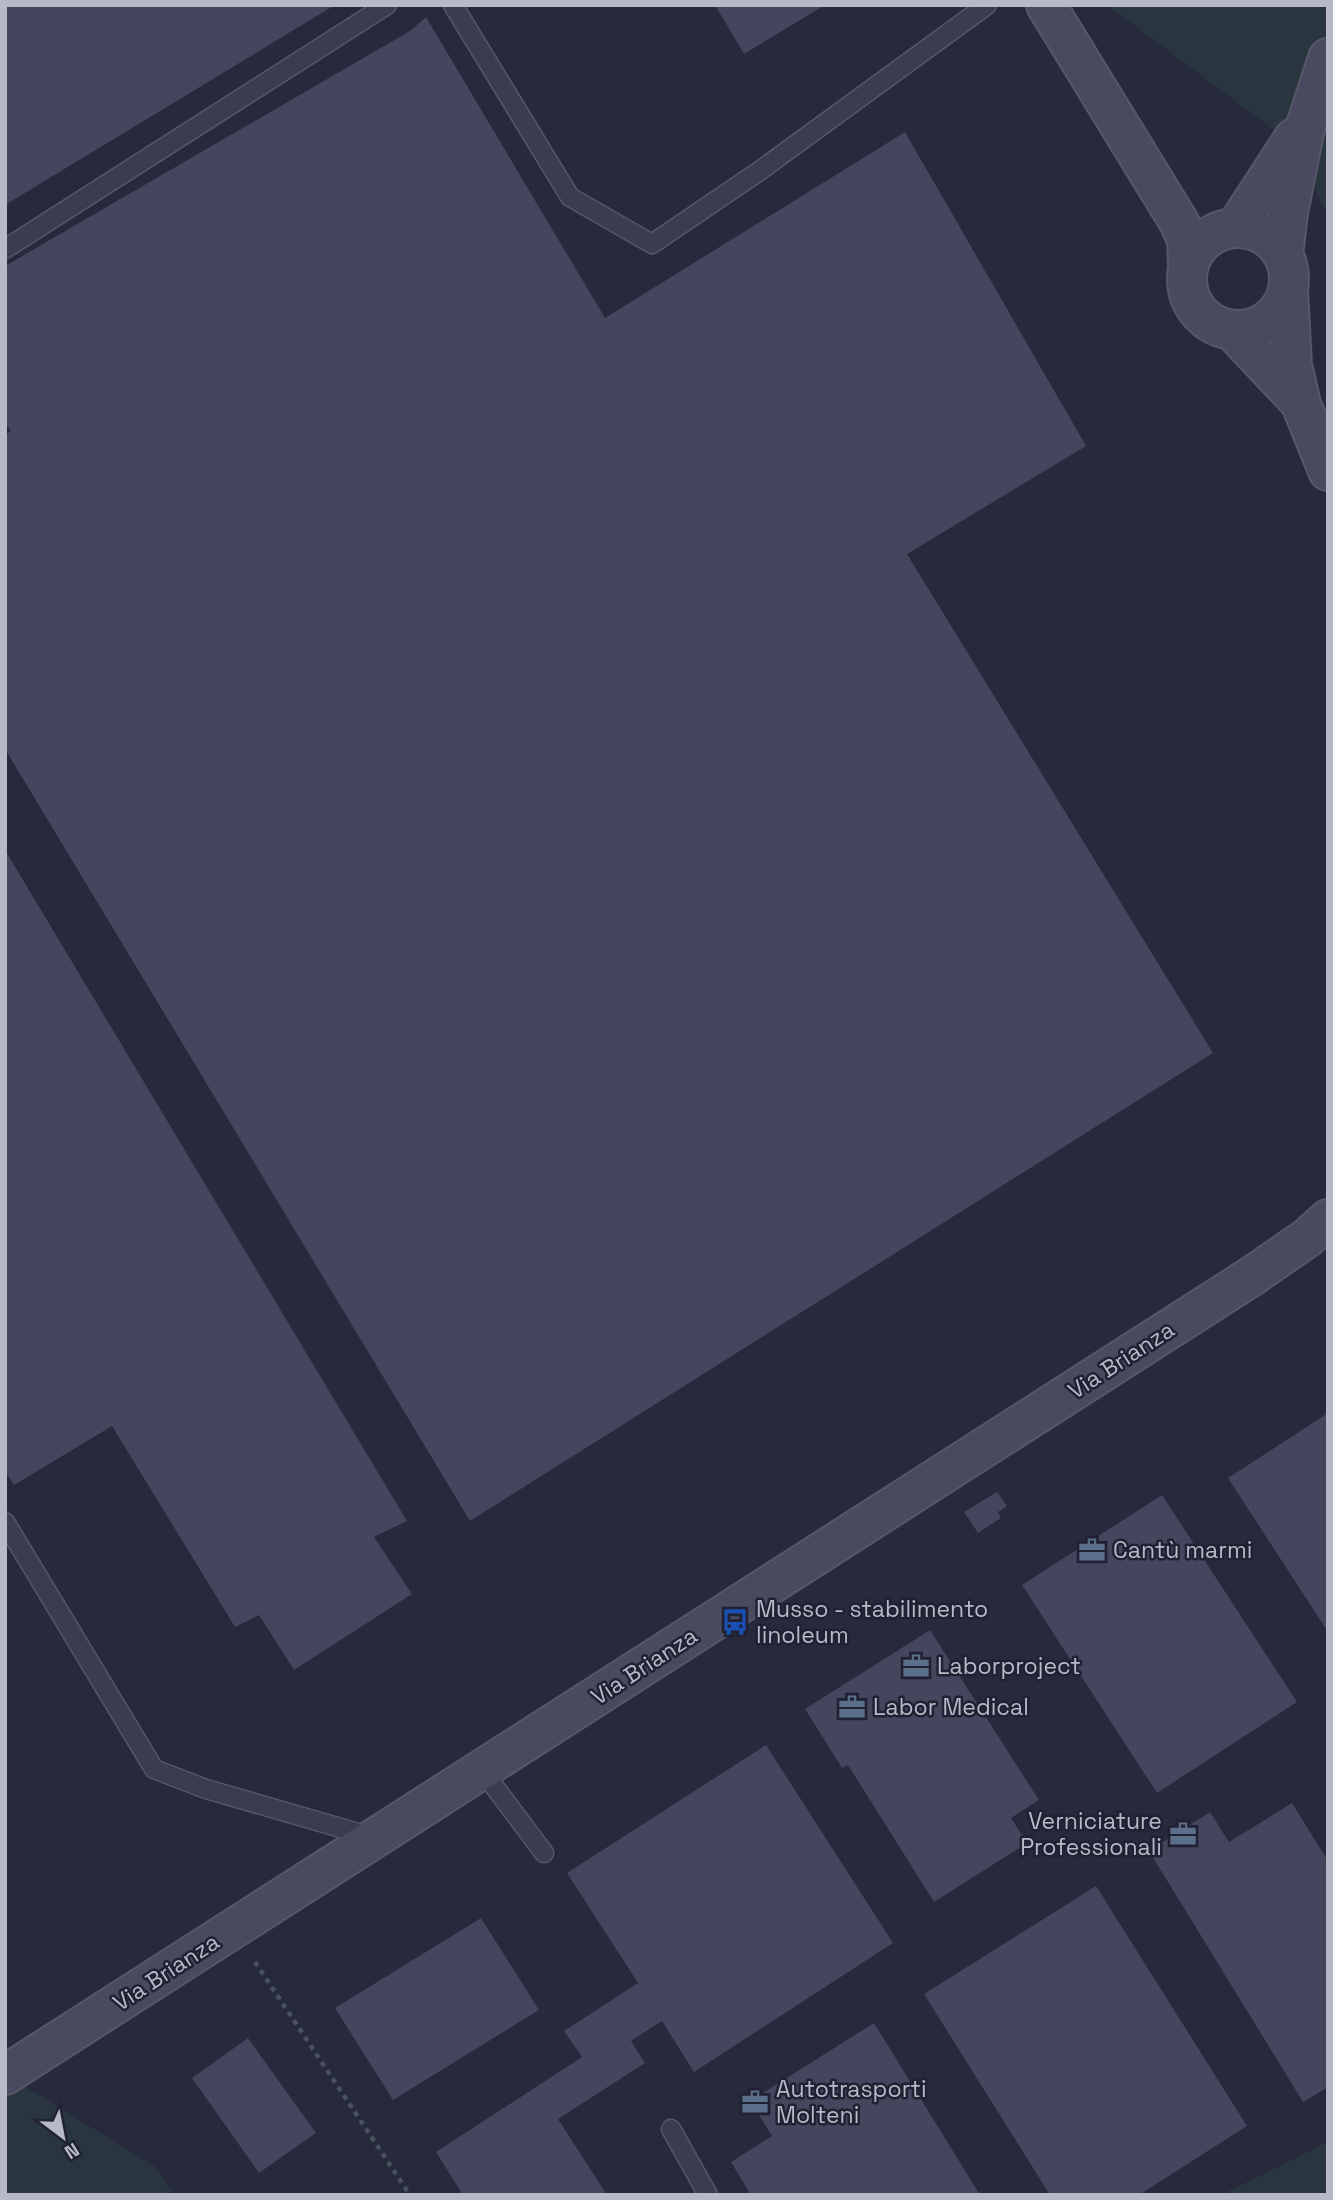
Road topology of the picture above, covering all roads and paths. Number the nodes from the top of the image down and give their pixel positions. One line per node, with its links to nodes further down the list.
1 (387, 5): 8 (lane)
2 (453, 5): 3 (lane)
3 (987, 5)
4 (1046, 5): 7 (street)
5 (1328, 58): 6 (street)
6 (1312, 106): 7 (street); 9 (street)
7 (1210, 227): 9 (street); 10 (street)
8 (5, 249)
9 (1285, 272): 10 (street); 11 (street)
10 (1232, 330): 11 (street)
11 (1301, 404): 12 (street)
12 (1328, 471)
13 (1328, 1219): 15 (street, Via Brianza)
14 (5, 1522): 16 (lane)
15 (482, 1770): 16 (street, Via Brianza); 17 (lane)
16 (375, 1838): 18 (street, Via Brianza)
17 (544, 1853)
18 (233, 1929): 19 (street, Via Brianza); 21 (path)
19 (16, 2068)
20 (671, 2129): 22 (lane)
21 (410, 2195)
22 (708, 2195)

